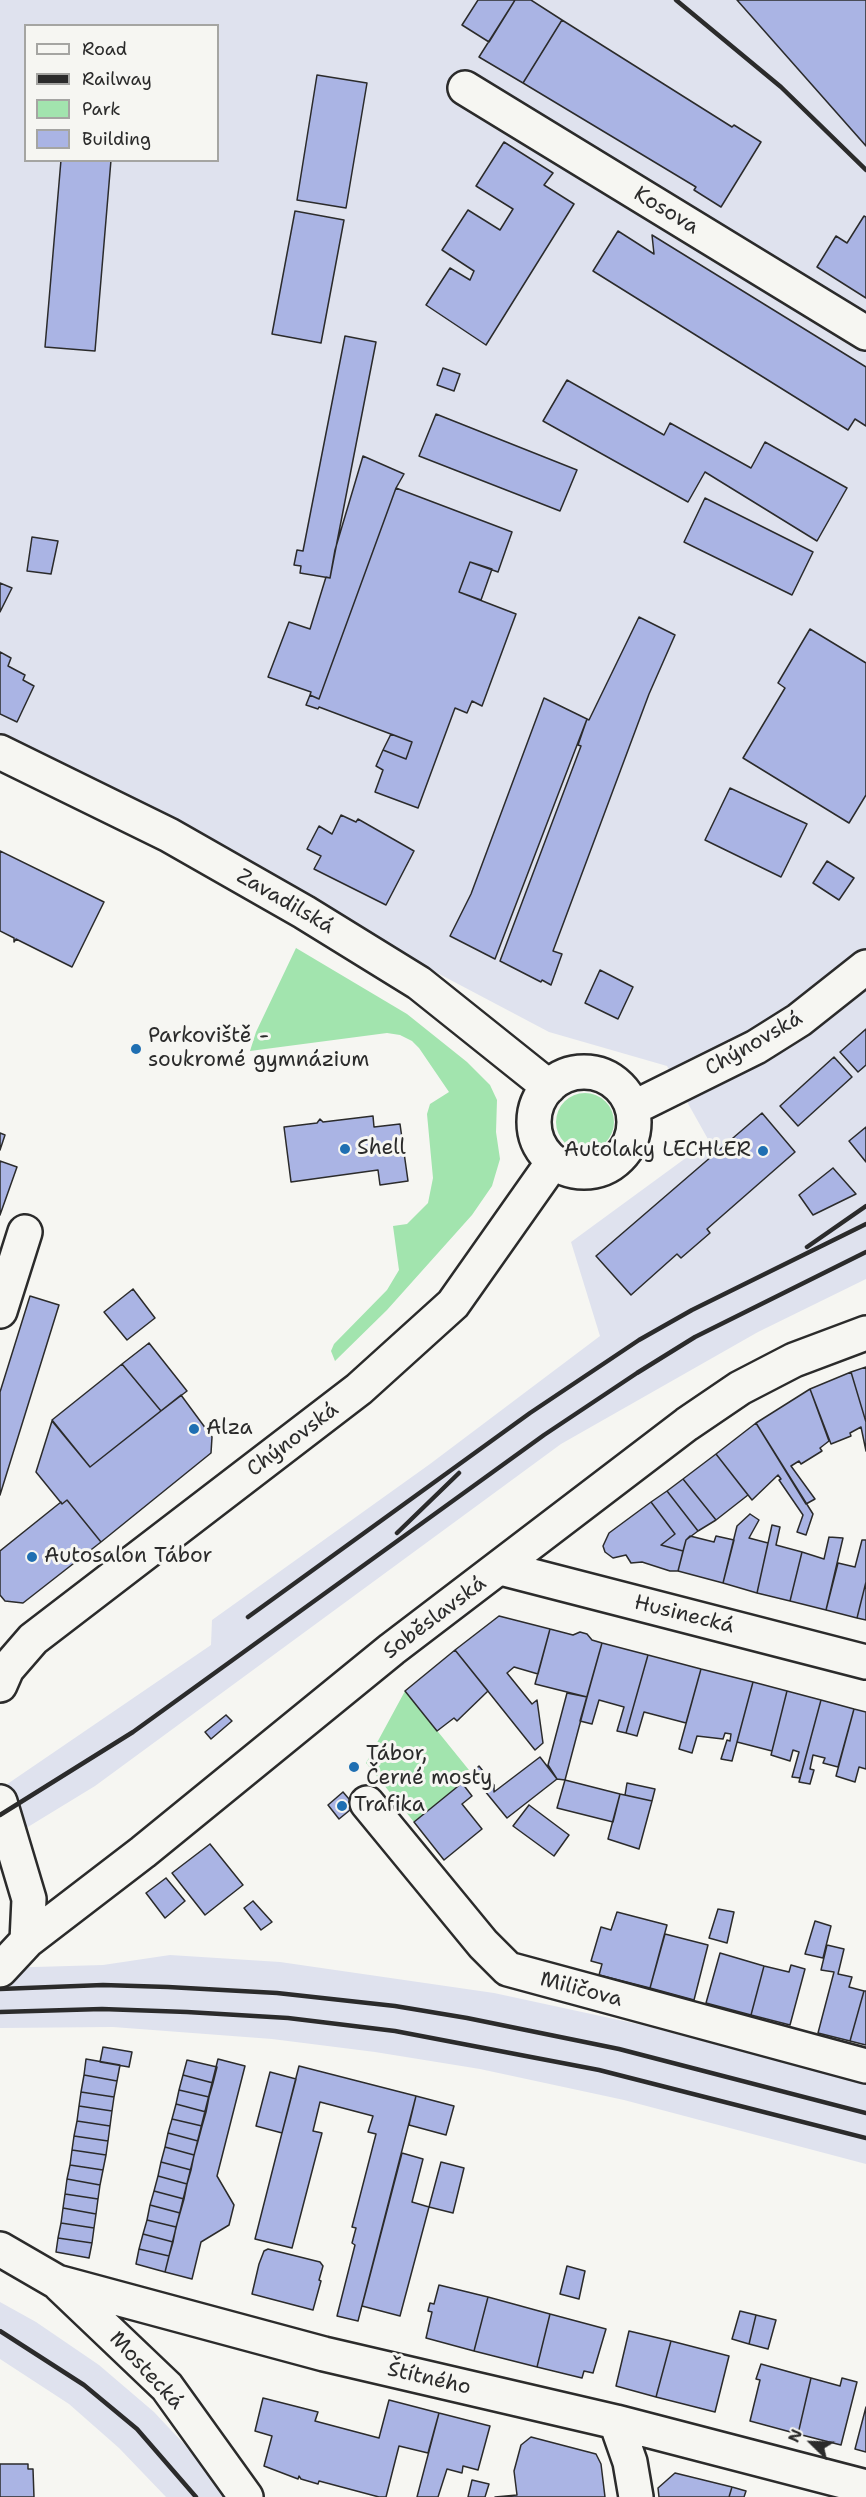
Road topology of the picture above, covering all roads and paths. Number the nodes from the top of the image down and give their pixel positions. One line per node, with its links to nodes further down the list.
1 (465, 88): 2 (main road, Kosova)
2 (866, 333)
3 (0, 752): 5 (main road, Zavadilská)
4 (866, 967): 6 (main road, Chýnovská)
5 (549, 1087): 6 (main road); 7 (main road)
6 (633, 1108): 7 (main road)
7 (553, 1162): 13 (main road, Chýnovská)
8 (14, 1247): 9 (main road)
9 (0, 1311)
10 (866, 1333): 11 (main road, Soběslavská)
11 (501, 1568): 12 (main road, Husinecká); 16 (main road, Soběslavská)
12 (866, 1662)
13 (0, 1685)
14 (0, 1802): 16 (main road)
15 (366, 1803): 18 (main road, Miličova)
16 (27, 1941): 17 (main road, Soběslavská)
17 (0, 1970)
18 (866, 2066)
19 (0, 2249): 20 (main road, Štítného)
20 (57, 2282): 21 (main road, Štítného); 23 (main road, Mostecká)
21 (616, 2422): 22 (main road, Štítného); 24 (main road)
22 (866, 2487)
23 (246, 2497)
24 (636, 2497)

